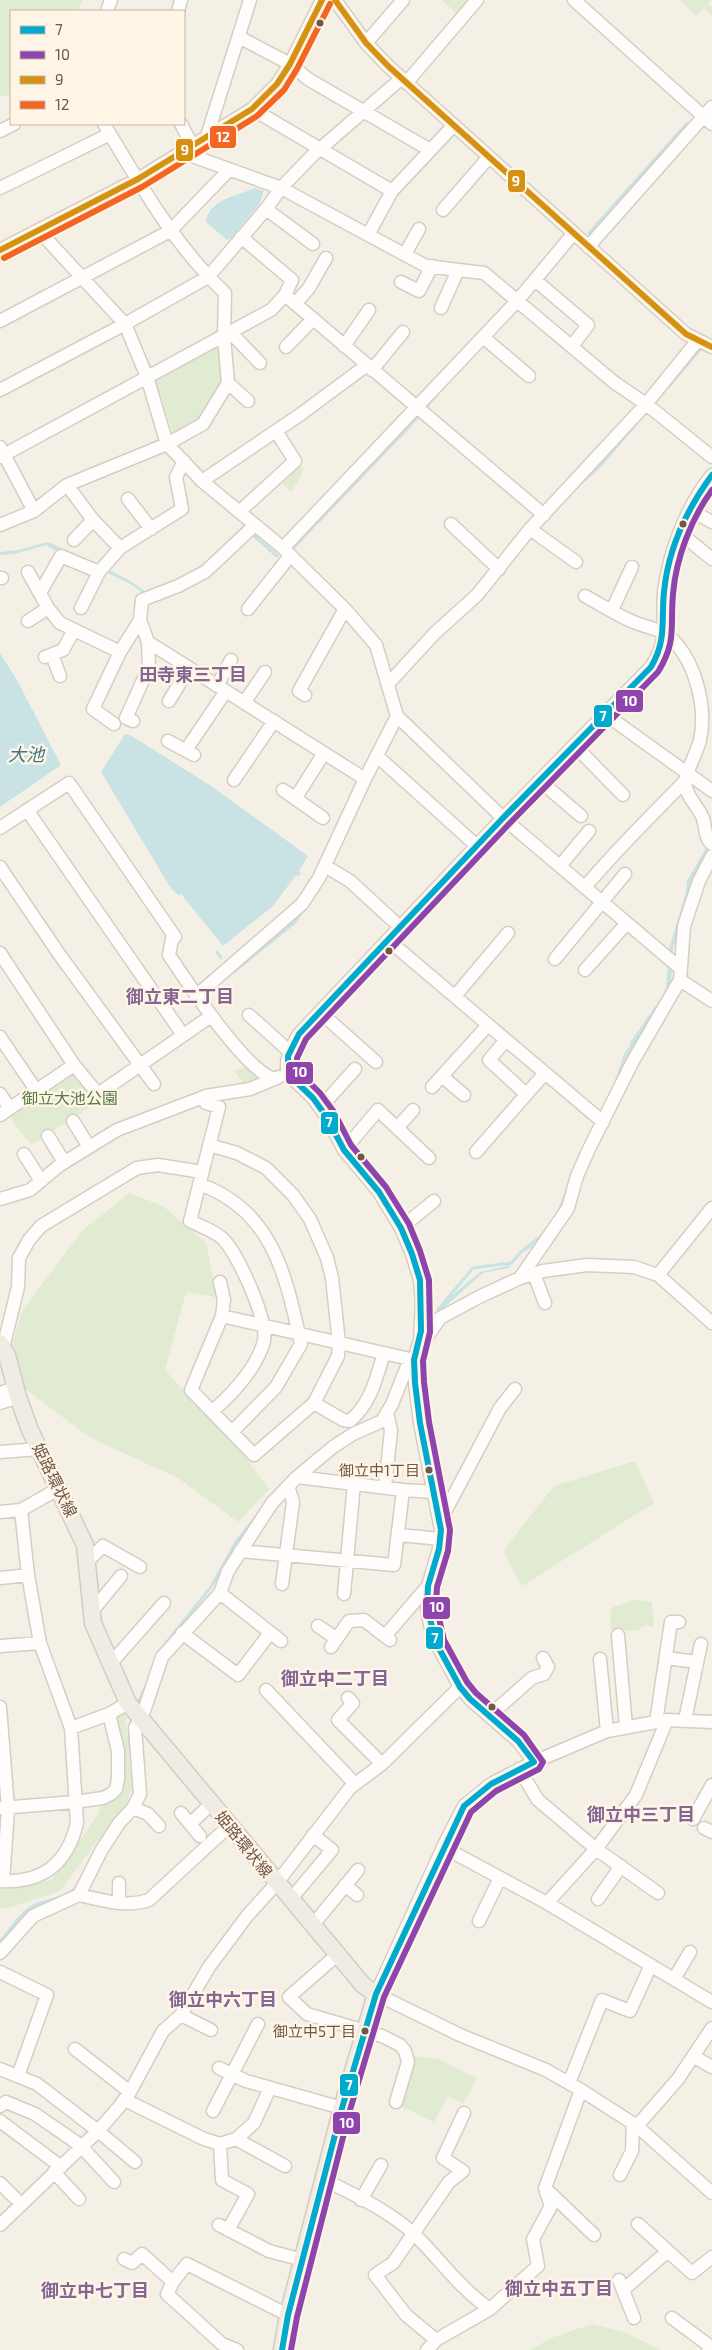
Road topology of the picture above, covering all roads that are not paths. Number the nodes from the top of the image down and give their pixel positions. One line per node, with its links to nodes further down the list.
1 (250, 0): 7 (street)
2 (322, 0): 9 (street)
3 (335, 0): 8 (street)
4 (402, 0): 8 (street)
5 (477, 0): 10 (street)
6 (574, 0): 13 (street)
7 (239, 37): 9 (street); 19 (street)
8 (366, 43): 10 (street)
9 (290, 64): 11 (street); 12 (street)
10 (405, 80): 12 (street); 16 (street)
11 (252, 109): 19 (street); 21 (street)
12 (364, 111): 21 (street); 22 (street)
13 (709, 116): 38 (street)
14 (12, 125): 18 (street)
15 (182, 125): 20 (street)
16 (454, 125): 22 (street); 23 (street)
17 (107, 129): 25 (street); 26 (street)
18 (0, 131)
19 (207, 136): 20 (street)
20 (192, 145): 24 (street); 25 (street)
21 (321, 148): 27 (street); 28 (street)
22 (430, 150): 28 (street)
23 (489, 157): 29 (street); 34 (street)
24 (229, 170): 27 (street); 33 (street)
25 (138, 180): 32 (street); 33 (street)
26 (2, 183)
27 (281, 188): 30 (street); 35 (street)
28 (392, 191): 35 (street)
29 (449, 206)
30 (266, 209): 36 (street); 37 (street)
31 (419, 229): 40 (street)
32 (39, 231): 39 (street); 44 (street)
33 (170, 231): 44 (street); 45 (street)
34 (573, 234): 38 (street); 46 (street)
35 (368, 235): 40 (street)
36 (241, 237): 45 (street); 48 (street)
37 (313, 244)
38 (588, 247): 59 (street)
39 (0, 250)
40 (405, 254): 42 (street)
41 (326, 258): 50 (street)
42 (432, 266): 43 (street); 47 (street)
43 (458, 270): 49 (street); 51 (street)
44 (82, 277): 54 (street); 55 (street)
45 (208, 277): 55 (street); 57 (street)
46 (535, 280): 49 (street); 61 (street)
47 (401, 282)
48 (285, 295): 50 (street); 57 (street)
49 (518, 300): 58 (street); 61 (street)
50 (295, 304): 53 (street)
51 (441, 308)
52 (369, 310): 60 (street)
53 (313, 319): 60 (street); 62 (street)
54 (0, 321)
55 (125, 324): 67 (street); 69 (street)
56 (403, 332): 65 (street)
57 (228, 335): 64 (street); 67 (street); 68 (street)
58 (486, 340): 66 (street); 72 (street)
59 (698, 340): 63 (street); 71 (street)
60 (344, 346): 65 (street)
61 (572, 346): 71 (street)
62 (286, 347)
63 (712, 347)
64 (260, 363)
65 (369, 368): 72 (street); 73 (street)
66 (529, 376)
67 (147, 377): 74 (street); 75 (street)
68 (228, 384): 70 (street); 74 (street)
69 (0, 390)
70 (248, 401)
71 (646, 404): 76 (street); 85 (street)
72 (421, 411): 85 (street); 96 (street)
73 (276, 431): 79 (street); 84 (street)
74 (167, 444): 77 (street); 80 (street)
75 (1, 453): 83 (street)
76 (712, 458)
77 (184, 461): 79 (street); 91 (street)
78 (712, 475): 82 (street)
79 (202, 481): 84 (street)
80 (67, 485): 83 (street); 86 (street)
81 (128, 498): 91 (street)
82 (690, 510): 87 (street); 93 (street)
83 (34, 511): 89 (street)
84 (239, 512): 90 (street)
85 (544, 515): 92 (street)
86 (93, 520): 94 (street); 95 (street)
87 (712, 522)
88 (451, 524): 101 (street)
89 (0, 525)
90 (255, 525): 96 (street); 110 (street)
91 (151, 529): 95 (street)
92 (534, 532): 98 (street); 101 (street)
93 (680, 533): 97 (street); 113 (street)
94 (74, 540)
95 (120, 548): 100 (street)
96 (286, 552): 107 (street); 108 (street)
97 (712, 559)
98 (576, 562)
99 (632, 567): 109 (street)
100 (101, 569): 103 (street); 106 (street)
101 (499, 569): 120 (street)
102 (28, 572): 103 (street)
103 (40, 593): 105 (street)
104 (585, 596): 109 (street)
105 (48, 608): 111 (street); 112 (street)
106 (81, 608)
107 (248, 609)
108 (345, 609): 120 (street); 122 (street)
109 (612, 610): 113 (street)
110 (140, 620): 114 (street); 115 (street)
111 (28, 621)
112 (74, 630): 115 (street); 119 (street)
113 (665, 634): 125 (street); 134 (street)
114 (148, 642): 117 (street); 127 (street)
115 (120, 652): 129 (street)
116 (231, 660): 121 (street)
117 (189, 668): 121 (street); 123 (street)
118 (265, 672): 124 (street)
119 (60, 676)
120 (388, 684): 126 (street)
121 (221, 688): 124 (street); 130 (street)
122 (305, 695)
123 (169, 701)
124 (244, 703): 128 (street)
125 (605, 714): 131 (street); 134 (street)
126 (397, 716): 133 (street); 145 (street)
127 (133, 721)
128 (274, 721): 132 (street); 136 (street)
129 (114, 724)
130 (168, 741)
131 (574, 745): 137 (street); 140 (street)
132 (324, 753): 135 (street); 141 (street)
133 (376, 756): 135 (street); 149 (street)
134 (686, 777): 139 (street); 148 (street); 155 (street)
135 (365, 779): 151 (street)
136 (234, 780)
137 (540, 781): 143 (street); 145 (street)
138 (283, 790): 141 (street)
139 (712, 791)
140 (622, 795)
141 (295, 799): 144 (street)
142 (27, 810): 146 (street); 165 (street); 172 (street)
143 (575, 814)
144 (323, 818)
145 (503, 818): 149 (street); 152 (street)
146 (0, 828)
147 (589, 831): 152 (street)
148 (710, 843)
149 (477, 846): 158 (street)
150 (712, 856): 164 (street)
151 (325, 866): 158 (street); 165 (street)
152 (560, 866): 155 (street)
153 (0, 867): 177 (street)
154 (625, 874): 156 (street)
155 (584, 887): 156 (street)
156 (602, 902): 157 (street); 162 (street)
157 (627, 923): 163 (street); 164 (street)
158 (400, 927): 160 (street)
159 (508, 933): 166 (street)
160 (388, 940): 166 (street); 168 (street)
161 (0, 953): 178 (street)
162 (555, 959)
163 (585, 970)
164 (680, 974): 167 (street); 194 (street)
165 (196, 996): 170 (street)
166 (455, 996): 171 (street)
167 (712, 1001)
168 (320, 1012): 175 (street); 176 (street)
169 (249, 1015): 175 (street)
170 (211, 1016): 172 (street); 183 (street)
171 (488, 1025): 174 (street); 182 (street)
172 (183, 1035): 177 (street)
173 (0, 1037): 186 (street)
174 (506, 1040): 180 (street); 188 (street)
175 (290, 1052): 181 (street)
176 (376, 1062)
177 (141, 1064): 178 (street); 184 (street)
178 (74, 1065): 186 (street)
179 (355, 1069): 191 (street)
180 (545, 1073): 188 (street); 194 (street)
181 (288, 1074): 183 (street); 191 (street)
182 (442, 1076): 185 (street); 189 (street)
183 (274, 1079): 190 (street)
184 (154, 1084)
185 (432, 1088)
186 (36, 1090): 193 (street)
187 (0, 1094): 193 (street)
188 (526, 1094): 201 (street)
189 (464, 1095)
190 (206, 1096): 198 (street); 199 (street)
191 (320, 1108): 200 (street)
192 (414, 1110): 196 (street)
193 (4, 1111)
194 (600, 1120): 213 (street)
195 (72, 1121): 199 (street)
196 (397, 1128): 200 (street); 203 (street)
197 (48, 1136): 204 (street)
198 (209, 1145): 205 (street); 220 (street)
199 (89, 1147): 204 (street)
200 (344, 1150): 210 (street)
201 (476, 1152)
202 (24, 1154): 206 (street)
203 (429, 1158)
204 (64, 1162): 206 (street)
205 (201, 1178): 218 (street); 219 (street); 221 (street)
206 (41, 1181): 207 (street)
207 (0, 1198)
208 (434, 1201): 210 (street)
209 (712, 1208): 212 (street)
210 (401, 1228): 223 (street)
211 (534, 1274): 212 (street); 213 (street); 215 (street)
212 (658, 1275): 217 (street)
213 (520, 1278): 223 (street)
214 (220, 1282): 216 (street)
215 (545, 1303)
216 (222, 1316): 218 (street); 228 (street)
217 (712, 1322)
218 (263, 1326): 219 (street); 228 (street)
219 (298, 1334): 220 (street); 230 (street)
220 (339, 1343): 222 (street); 227 (street)
221 (2, 1350): 225 (main road, 姫路環状線)
222 (384, 1353): 223 (street); 227 (street)
223 (411, 1357): 229 (street); 238 (street)
224 (515, 1389): 241 (street)
225 (11, 1392): 226 (street); 231 (main road, 姫路環状線)
226 (0, 1403)
227 (314, 1403): 230 (street)
228 (213, 1411): 230 (street)
229 (387, 1412): 233 (street); 235 (street)
230 (232, 1432)
231 (39, 1449): 232 (street); 236 (main road, 姫路環状線)
232 (0, 1452)
233 (293, 1481): 234 (street); 244 (street); 245 (street)
234 (354, 1484): 235 (street); 246 (street)
235 (385, 1488): 237 (street)
236 (58, 1489): 239 (street); 247 (main road, 姫路環状線)
237 (403, 1490): 238 (street); 242 (street)
238 (434, 1492): 241 (street)
239 (20, 1510): 240 (street); 249 (street)
240 (0, 1512)
241 (439, 1514): 243 (street)
242 (399, 1534): 243 (street); 246 (street)
243 (441, 1539): 253 (street)
244 (240, 1551): 245 (street); 254 (street)
245 (284, 1555): 246 (street); 252 (street)
246 (347, 1560): 255 (street)
247 (88, 1561): 248 (street); 257 (main road, 姫路環状線)
248 (140, 1567)
249 (28, 1575): 251 (street); 264 (street)
250 (121, 1576): 257 (street)
251 (0, 1578)
252 (282, 1584)
253 (428, 1586): 259 (street); 272 (street)
254 (220, 1593): 260 (street); 261 (street)
255 (344, 1594)
256 (164, 1603): 271 (street)
257 (93, 1610): 271 (main road, 姫路環状線)
258 (679, 1622): 268 (street)
259 (318, 1626)
260 (182, 1632): 261 (street); 276 (street)
261 (270, 1633): 263 (street)
262 (618, 1635): 282 (street)
263 (281, 1641)
264 (40, 1643): 266 (street); 283 (street)
265 (700, 1644): 270 (street)
266 (0, 1646)
267 (544, 1658): 278 (street)
268 (666, 1658): 270 (street); 280 (street)
269 (600, 1659): 284 (street)
270 (697, 1662): 279 (street)
271 (110, 1663): 276 (main road, 姫路環状線)
272 (460, 1688): 278 (street); 286 (street)
273 (266, 1690): 288 (street)
274 (348, 1698): 286 (street)
275 (0, 1707): 293 (street)
276 (133, 1709): 277 (street); 291 (main road, 姫路環状線); 292 (street)
277 (109, 1714): 283 (street); 290 (street)
278 (489, 1716): 285 (street)
279 (685, 1720): 280 (street); 281 (street)
280 (662, 1721): 282 (street); 302 (street)
281 (712, 1722)
282 (626, 1727): 284 (street)
283 (70, 1728): 290 (street)
284 (607, 1731): 285 (street)
285 (534, 1762): 287 (street)
286 (382, 1764): 288 (street)
287 (519, 1769): 301 (street); 302 (street)
288 (355, 1784): 299 (street)
289 (712, 1785): 295 (street)
290 (75, 1802): 293 (street); 306 (street)
291 (211, 1804): 296 (street); 298 (main road, 姫路環状線)
292 (133, 1808): 297 (street); 311 (street)
293 (4, 1809): 306 (street)
294 (181, 1813): 296 (street)
295 (692, 1819)
296 (190, 1824): 300 (street)
297 (159, 1826)
298 (229, 1826): 308 (main road, 姫路環状線); 315 (street)
299 (313, 1835): 308 (street); 314 (street)
300 (200, 1836)
301 (443, 1847): 305 (street); 325 (street)
302 (596, 1849): 303 (street); 316 (street)
303 (621, 1866): 310 (street); 313 (street)
304 (358, 1870): 309 (street)
305 (500, 1878): 316 (street); 317 (street)
306 (2, 1881)
307 (119, 1883): 315 (street)
308 (276, 1884): 314 (main road, 姫路環状線); 327 (street)
309 (345, 1885): 312 (street); 318 (street)
310 (658, 1893)
311 (80, 1895): 315 (street); 320 (street)
312 (357, 1895)
313 (598, 1899)
314 (290, 1900): 318 (main road, 姫路環状線)
315 (119, 1902)
316 (547, 1903): 322 (street)
317 (478, 1914)
318 (312, 1926): 321 (main road, 姫路環状線)
319 (690, 1952): 324 (street)
320 (0, 1953)
321 (337, 1955): 325 (main road, 姫路環状線); 331 (street)
322 (651, 1965): 324 (street); 339 (street)
323 (0, 1972): 338 (street)
324 (674, 1979): 326 (street)
325 (376, 1994): 331 (main road); 339 (street)
326 (712, 2002)
327 (181, 2014): 330 (street); 342 (street)
328 (258, 2024): 337 (street)
329 (712, 2028): 333 (street)
330 (211, 2030)
331 (365, 2031): 343 (street); 345 (main road)
332 (75, 2049): 342 (street)
333 (694, 2056): 334 (street); 349 (street)
334 (712, 2067)
335 (219, 2068): 337 (street)
336 (0, 2069): 338 (street)
337 (232, 2074): 340 (street); 346 (street)
338 (18, 2076): 350 (street)
339 (570, 2083): 341 (street)
340 (270, 2088): 345 (street); 351 (street)
341 (581, 2090): 349 (street); 362 (street)
342 (127, 2096): 350 (street); 352 (street)
343 (396, 2102)
344 (0, 2106): 353 (street)
345 (342, 2108): 359 (main road)
346 (212, 2111)
347 (464, 2113): 369 (street)
348 (0, 2121): 357 (street)
349 (635, 2125): 358 (street); 363 (street)
350 (98, 2131): 353 (street); 354 (street)
351 (236, 2139): 352 (street); 356 (street)
352 (220, 2144): 374 (street)
353 (80, 2145): 357 (street); 360 (street)
354 (135, 2162)
355 (381, 2165): 366 (street)
356 (285, 2166)
357 (57, 2169): 365 (street); 368 (street)
358 (620, 2175)
359 (324, 2180): 366 (street); 374 (main road)
360 (114, 2182)
361 (0, 2183): 364 (street)
362 (545, 2188): 370 (street); 376 (street)
363 (712, 2193)
364 (15, 2198)
365 (78, 2199)
366 (361, 2200): 369 (street)
367 (638, 2224): 371 (street)
368 (0, 2225)
369 (412, 2232): 376 (street); 380 (street)
370 (594, 2235)
371 (668, 2251): 372 (street); 378 (street)
372 (712, 2257)
373 (124, 2259): 375 (street)
374 (303, 2260): 377 (main road)
375 (173, 2282): 377 (street); 383 (street)
376 (490, 2310): 380 (street)
377 (288, 2315): 382 (main road)
378 (634, 2318)
379 (672, 2318): 381 (street)
380 (432, 2345)
381 (711, 2348)
382 (284, 2349)
383 (237, 2350)

